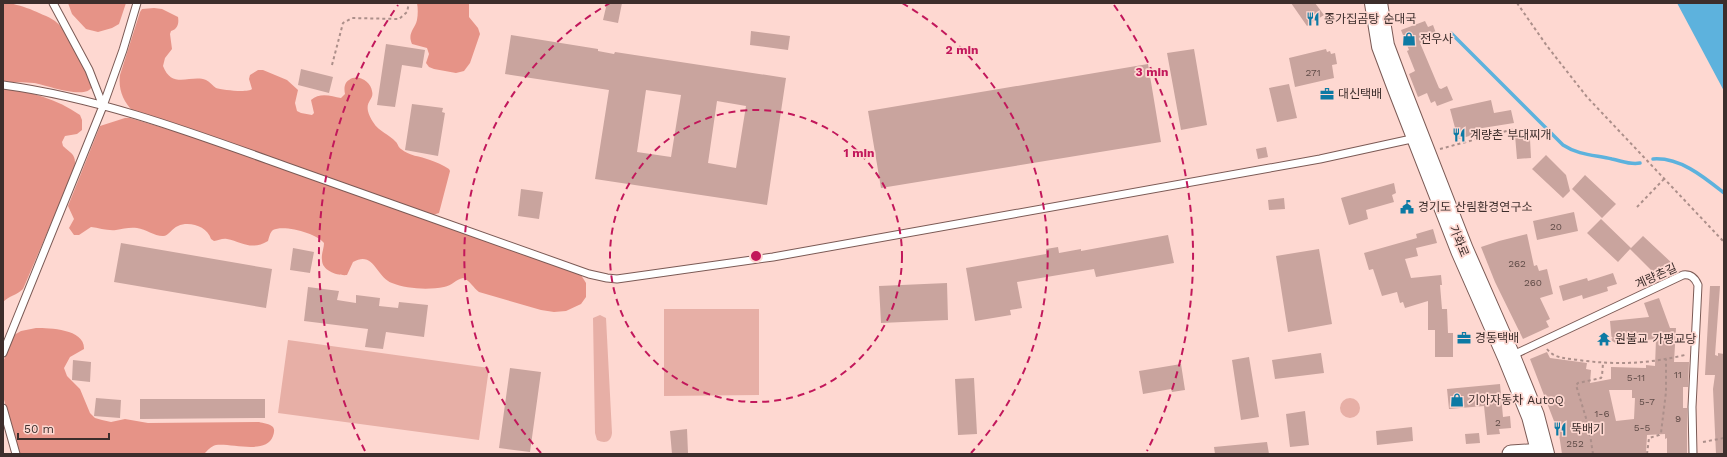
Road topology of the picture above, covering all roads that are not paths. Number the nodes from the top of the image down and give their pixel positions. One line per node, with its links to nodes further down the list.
1 (53, 3): 5 (lane)
2 (137, 3): 5 (lane)
3 (1376, 3): 6 (main road, 가화로)
4 (3, 85): 5 (lane)
5 (103, 106): 6 (lane); 7 (lane)
6 (1421, 146): 8 (main road, 가화로)
7 (3, 353)
8 (1510, 357): 10 (main road, 가화로); 13 (lane, 계량촌길)
9 (3, 408): 11 (lane)
10 (1543, 453): 12 (street)
11 (16, 454)
12 (1512, 454)
13 (1693, 454)

